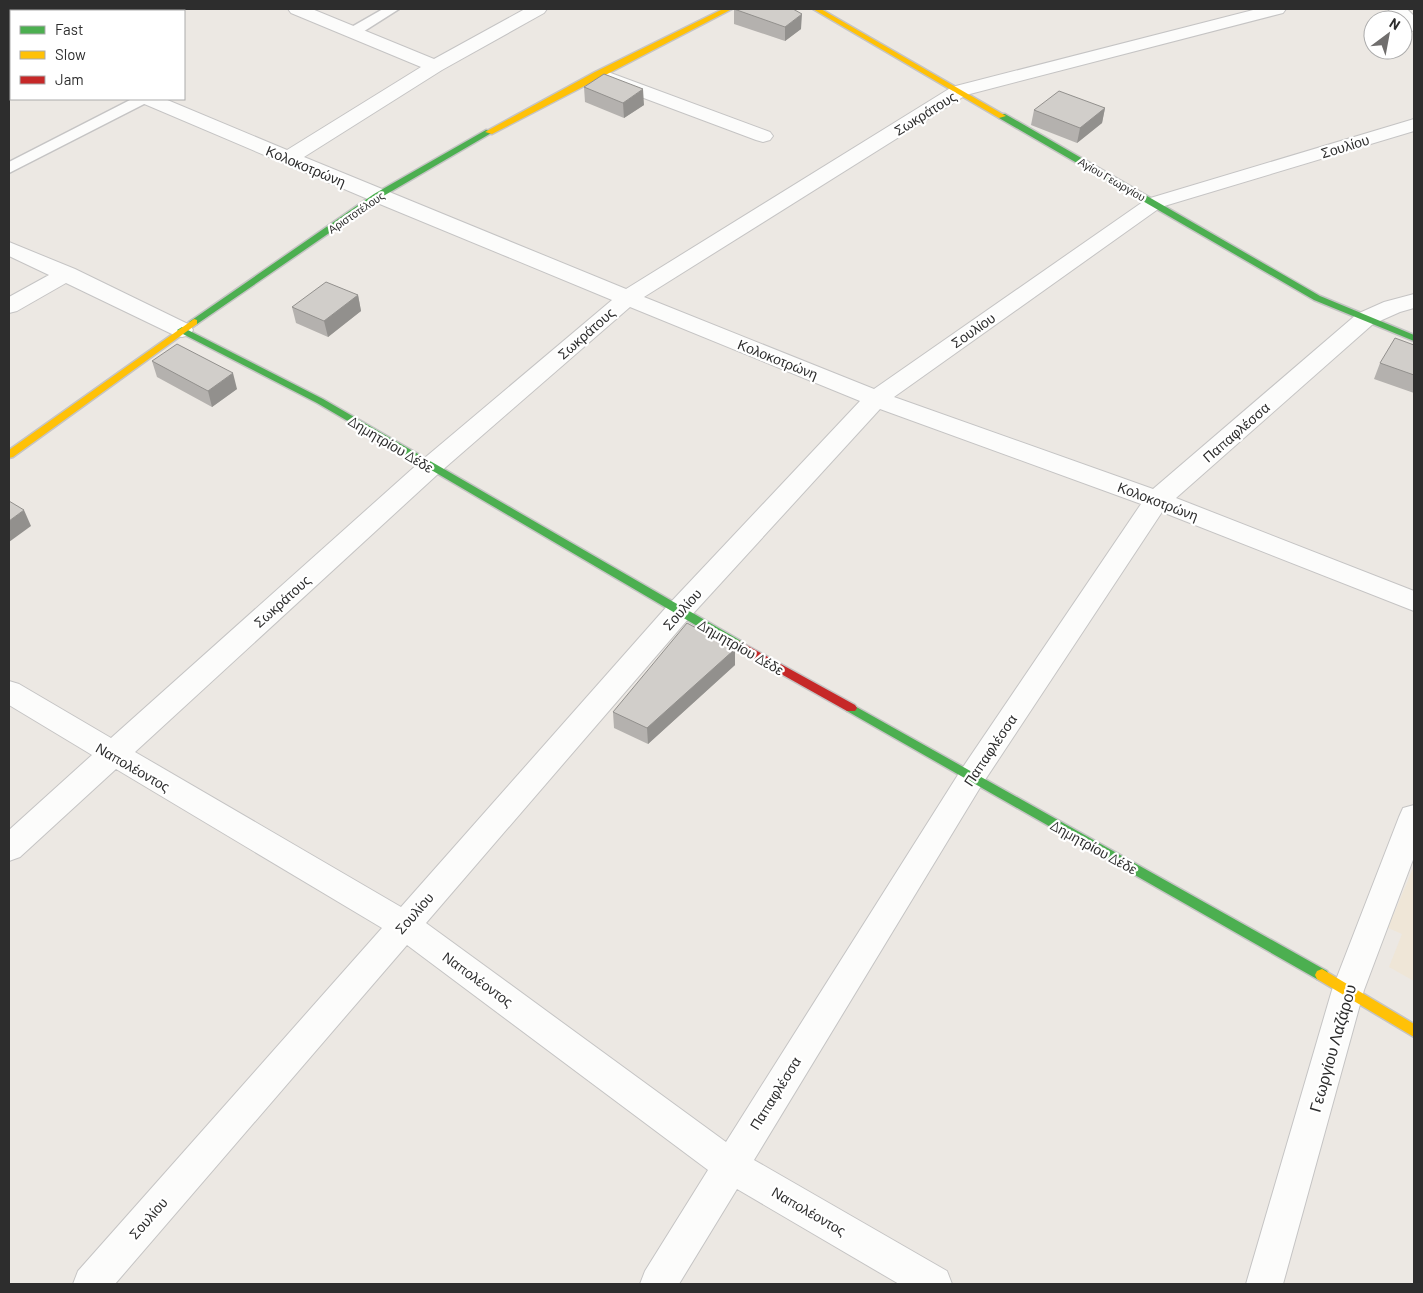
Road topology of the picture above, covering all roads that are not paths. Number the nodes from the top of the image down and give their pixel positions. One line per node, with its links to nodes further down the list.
1 (297, 9): 9 (street)
2 (392, 9): 9 (lane)
3 (538, 9): 10 (street)
4 (816, 9): 12 (street, Αγίου Γεωργίου)
5 (1277, 9): 12 (street, Σωκράτους)
6 (1397, 9): 8 (street)
7 (719, 10): 11 (street, Αριστοτέλους)
8 (1414, 26)
9 (353, 32): 10 (street)
10 (435, 66): 17 (street)
11 (598, 74): 16 (street); 19 (street, Αριστοτέλους)
12 (959, 91): 20 (street, Αγίου Γεωργίου); 23 (street, Σωκράτους)
13 (141, 100): 18 (lane)
14 (151, 100): 17 (street, Κολοκοτρώνη)
15 (1414, 125): 20 (street, Σουλίου)
16 (763, 136)
17 (289, 158): 19 (street, Κολοκοτρώνη)
18 (9, 168)
19 (377, 196): 23 (street, Κολοκοτρώνη); 27 (street, Αριστοτέλους)
20 (1154, 204): 26 (street, Αγίου Γεωργίου); 29 (street, Σουλίου)
21 (9, 248): 22 (street, Δημητρίου Δέδε)
22 (67, 274): 25 (street); 27 (street, Δημητρίου Δέδε)
23 (626, 298): 29 (street, Κολοκοτρώνη); 31 (street, Σωκράτους)
24 (1414, 301): 26 (street, Παπαφλέσσα)
25 (9, 306)
26 (1365, 319): 28 (street, Αγίου Γεωργίου); 32 (street, Παπαφλέσσα)
27 (182, 330): 30 (street, Αριστοτέλους); 31 (street, Δημητρίου Δέδε)
28 (1414, 338)
29 (876, 399): 32 (street, Κολοκοτρώνη); 34 (street, Σουλίου)
30 (9, 456)
31 (430, 467): 34 (street, Δημητρίου Δέδε); 36 (street, Σωκράτους)
32 (1157, 500): 33 (street, Κολοκοτρώνη); 37 (street, Παπαφλέσσα)
33 (1414, 601)
34 (679, 611): 37 (street, Δημητρίου Δέδε); 40 (street, Σουλίου)
35 (9, 692): 36 (street, Ναπολέοντος)
36 (112, 755): 39 (street, Σωκράτους); 40 (street, Ναπολέοντος)
37 (971, 778): 41 (street, Δημητρίου Δέδε); 43 (street, Παπαφλέσσα)
38 (1414, 817): 41 (street, Γεωργίου Λαζάρου)
39 (9, 848)
40 (404, 925): 43 (street, Ναπολέοντος); 44 (street, Σουλίου)
41 (1348, 990): 42 (street, Δημητρίου Δέδε); 47 (street, Γεωργίου Λαζάρου)
42 (1414, 1031)
43 (731, 1166): 45 (street, Παπαφλέσσα); 46 (street, Ναπολέοντος)
44 (90, 1284)
45 (658, 1284)
46 (934, 1284)
47 (1264, 1284)

